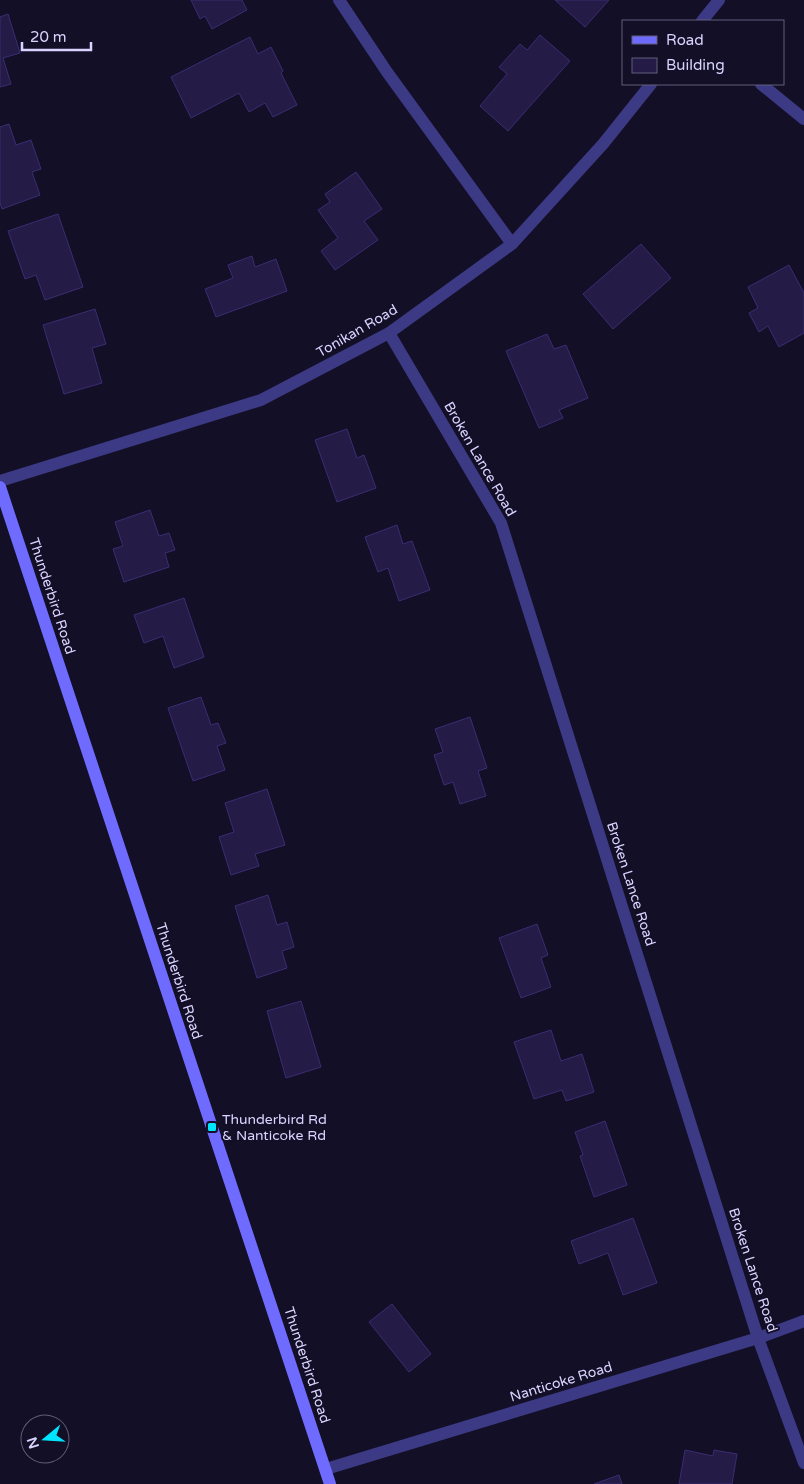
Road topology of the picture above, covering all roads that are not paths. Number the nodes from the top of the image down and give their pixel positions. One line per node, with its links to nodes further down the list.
1 (339, 0): 7 (street)
2 (719, 0): 3 (street)
3 (703, 20)
4 (650, 85): 7 (street, Tonikan Road)
5 (761, 85): 6 (street)
6 (804, 119)
7 (512, 244): 8 (street, Tonikan Road)
8 (389, 333): 9 (street, Tonikan Road); 12 (street, Broken Lance Road)
9 (0, 481)
10 (0, 487): 14 (street, Thunderbird Road)
11 (804, 1322): 12 (street, Nanticoke Road)
12 (758, 1338): 13 (street, Broken Lance Road); 14 (street, Nanticoke Road)
13 (804, 1464)
14 (326, 1469): 15 (street, Thunderbird Road)
15 (330, 1484)

